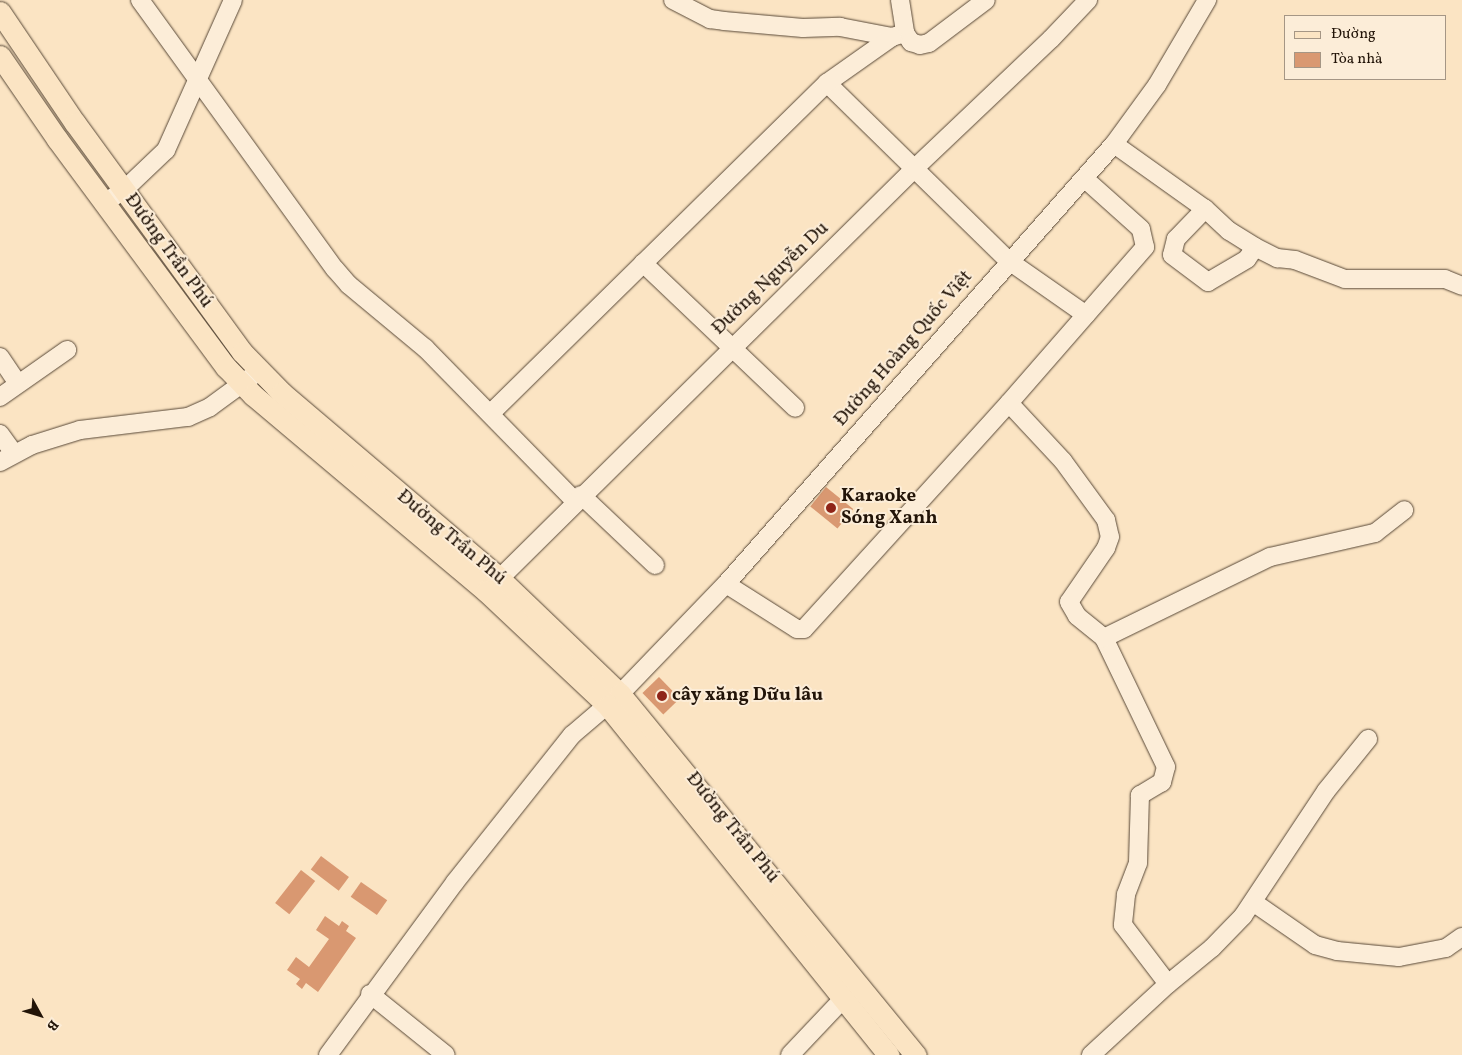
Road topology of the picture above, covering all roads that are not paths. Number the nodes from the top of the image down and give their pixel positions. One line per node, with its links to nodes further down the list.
1 (140, 0): 11 (street)
2 (233, 0): 11 (street)
3 (673, 0): 9 (street)
4 (900, 0): 9 (street)
5 (986, 0): 9 (street)
6 (1088, 0): 14 (street, Đường Nguyễn Du)
7 (1207, 0): 13 (street, Đường Hoàng Quốc Việt)
8 (0, 12): 16 (main road, Đường Trần Phú)
9 (899, 35): 12 (street)
10 (0, 56): 17 (main road, Đường Trần Phú)
11 (198, 79): 16 (street); 33 (street)
12 (827, 83): 14 (street); 21 (street)
13 (1114, 144): 15 (street, Đường Hoàng Quốc Việt); 18 (street)
14 (915, 168): 20 (street); 24 (street, Đường Nguyễn Du)
15 (1084, 178): 20 (street, Đường Hoàng Quốc Việt); 23 (street)
16 (124, 190): 17 (street); 27 (main road, Đường Trần Phú)
17 (104, 203): 29 (main road, Đường Trần Phú)
18 (1205, 209): 19 (street); 19 (street)
19 (1255, 247): 22 (street)
20 (1010, 261): 23 (street); 39 (street, Đường Hoàng Quốc Việt)
21 (643, 263): 24 (street); 33 (street)
22 (1462, 286)
23 (1086, 316): 31 (street)
24 (732, 347): 32 (street); 36 (street, Đường Nguyễn Du)
25 (67, 350): 28 (street)
26 (0, 357): 28 (street)
27 (259, 371): 29 (street); 40 (main road, Đường Trần Phú)
28 (18, 384): 30 (street)
29 (242, 384): 35 (street); 40 (main road, Đường Trần Phú)
30 (0, 397)
31 (1009, 403): 39 (street); 41 (street)
32 (794, 408)
33 (491, 413): 36 (street)
34 (0, 434): 35 (street)
35 (7, 458)
36 (578, 498): 38 (street); 40 (street, Đường Nguyễn Du)
37 (1404, 510): 41 (street)
38 (655, 565)
39 (726, 584): 42 (street, Đường Hoàng Quốc Việt)
40 (493, 585): 42 (main road, Đường Trần Phú)
41 (1104, 638): 46 (street)
42 (614, 700): 47 (street, Đường Hoàng Quốc Việt); 48 (main road, Đường Trần Phú); 53 (main road, Đường Trần Phú)
43 (1368, 739): 44 (street)
44 (1254, 902): 45 (street); 46 (street)
45 (1462, 937)
46 (1168, 984): 54 (street)
47 (370, 994): 49 (street, Đường Hoàng Quốc Việt); 50 (street)
48 (843, 999): 51 (street); 52 (main road, Đường Trần Phú)
49 (328, 1055)
50 (446, 1055)
51 (790, 1055)
52 (888, 1055)
53 (916, 1055)
54 (1091, 1055)

